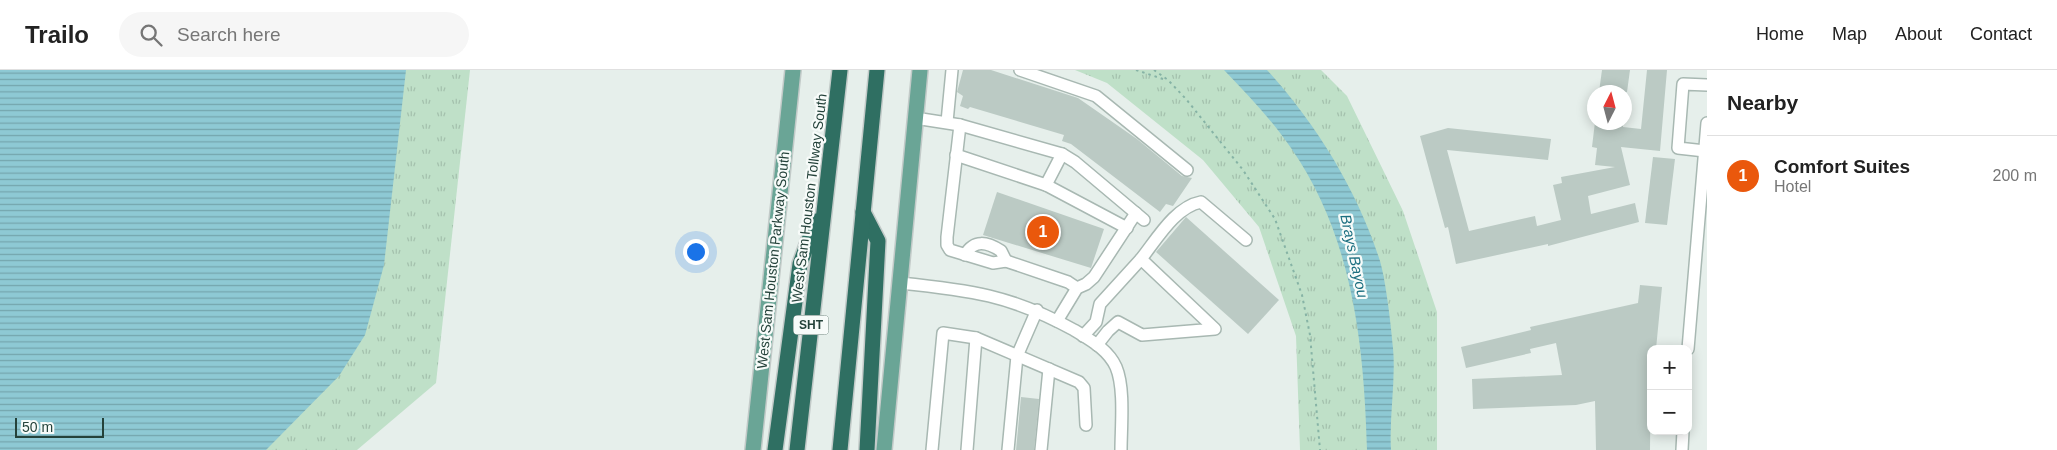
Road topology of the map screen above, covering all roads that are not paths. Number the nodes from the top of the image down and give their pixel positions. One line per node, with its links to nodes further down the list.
1 (793, 70): 38 (main road, West Sam Houston Parkway South)
2 (840, 70): 18 (highway, West Sam Houston Tollway South / SHT)
3 (877, 70): 19 (highway)
4 (920, 70): 8 (main road)
5 (952, 70): 9 (street)
6 (1020, 70): 16 (street)
7 (1707, 85): 13 (street)
8 (915, 118): 9 (street); 25 (main road)
9 (947, 122): 11 (street)
10 (1707, 123): 12 (street)
11 (960, 125): 14 (street); 15 (street)
12 (1707, 129): 13 (street)
13 (1704, 151): 23 (street)
14 (1062, 154): 17 (street); 20 (street)
15 (956, 155): 17 (street); 26 (street)
16 (1188, 170)
17 (1046, 185): 20 (street)
18 (824, 200): 39 (highway); 40 (highway, West Sam Houston Tollway South / SHT)
19 (863, 212): 41 (highway); 42 (highway)
20 (1126, 228): 26 (street)
21 (1246, 240): 22 (street)
22 (1141, 259): 29 (street); 31 (street)
23 (1694, 268): 24 (street); 32 (street)
24 (1707, 270)
25 (900, 283): 27 (street); 37 (main road)
26 (1077, 288): 28 (street)
27 (1038, 310): 28 (street); 33 (street)
28 (1057, 321): 29 (street)
29 (1083, 336): 31 (street)
30 (976, 338): 33 (street); 43 (street); 44 (street)
31 (1097, 345): 47 (street)
32 (1688, 345)
33 (1017, 356): 34 (street); 45 (street)
34 (1049, 370): 35 (street); 46 (street)
35 (1086, 425)
36 (1683, 435): 48 (street)
37 (887, 448)
38 (753, 450)
39 (775, 450)
40 (798, 450)
41 (840, 450)
42 (867, 450)
43 (932, 450)
44 (967, 450)
45 (1008, 450)
46 (1041, 450)
47 (1121, 450)
48 (1682, 450)

